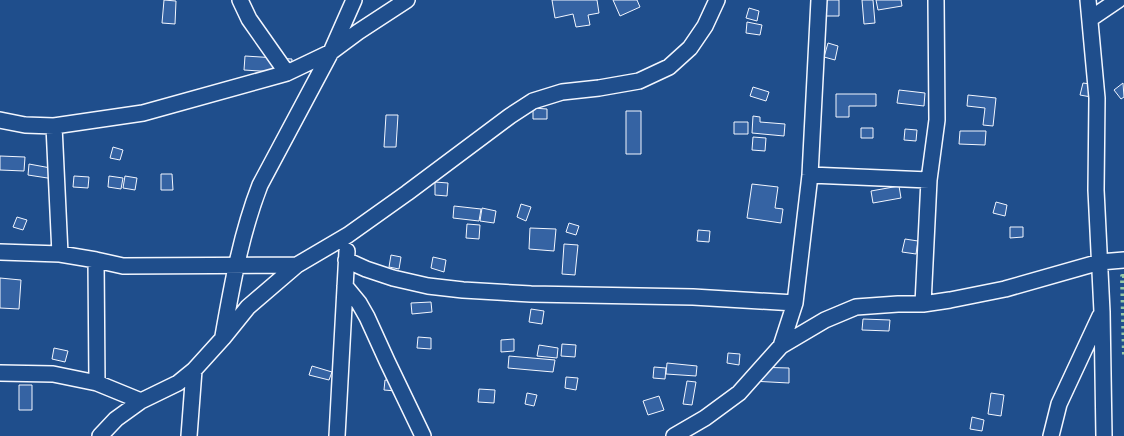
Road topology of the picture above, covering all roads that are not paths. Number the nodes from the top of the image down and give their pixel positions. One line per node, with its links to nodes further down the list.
1 (240, 0): 11 (street)
2 (354, 0): 10 (street)
3 (407, 0): 10 (street)
4 (717, 0): 16 (street)
5 (819, 0): 14 (street)
6 (936, 0): 15 (street)
7 (1088, 0): 9 (street)
8 (1118, 0): 9 (street)
9 (1090, 19): 22 (street)
10 (331, 52): 11 (street); 23 (street)
11 (287, 73): 13 (street)
12 (0, 120): 13 (street)
13 (54, 126): 18 (street)
14 (810, 175): 15 (street); 26 (street)
15 (930, 180): 27 (street)
16 (348, 235): 20 (street); 24 (street)
17 (0, 252): 18 (street)
18 (60, 254): 19 (street)
19 (96, 260): 23 (street); 33 (street)
20 (346, 260): 25 (street); 26 (street)
21 (1124, 260): 22 (street)
22 (1100, 262): 27 (street); 28 (street)
23 (237, 265): 24 (street); 29 (street)
24 (297, 265): 29 (street)
25 (345, 286): 37 (street); 38 (street)
26 (796, 303): 30 (street)
27 (923, 304): 30 (street)
28 (1102, 312): 40 (street); 41 (street)
29 (223, 338): 31 (street)
30 (781, 346): 39 (street)
31 (194, 370): 34 (street); 36 (street)
32 (0, 373): 33 (street)
33 (97, 383): 34 (street)
34 (141, 401): 35 (street)
35 (100, 436)
36 (189, 436)
37 (337, 436)
38 (423, 436)
39 (674, 436)
40 (1051, 436)
41 (1104, 436)

